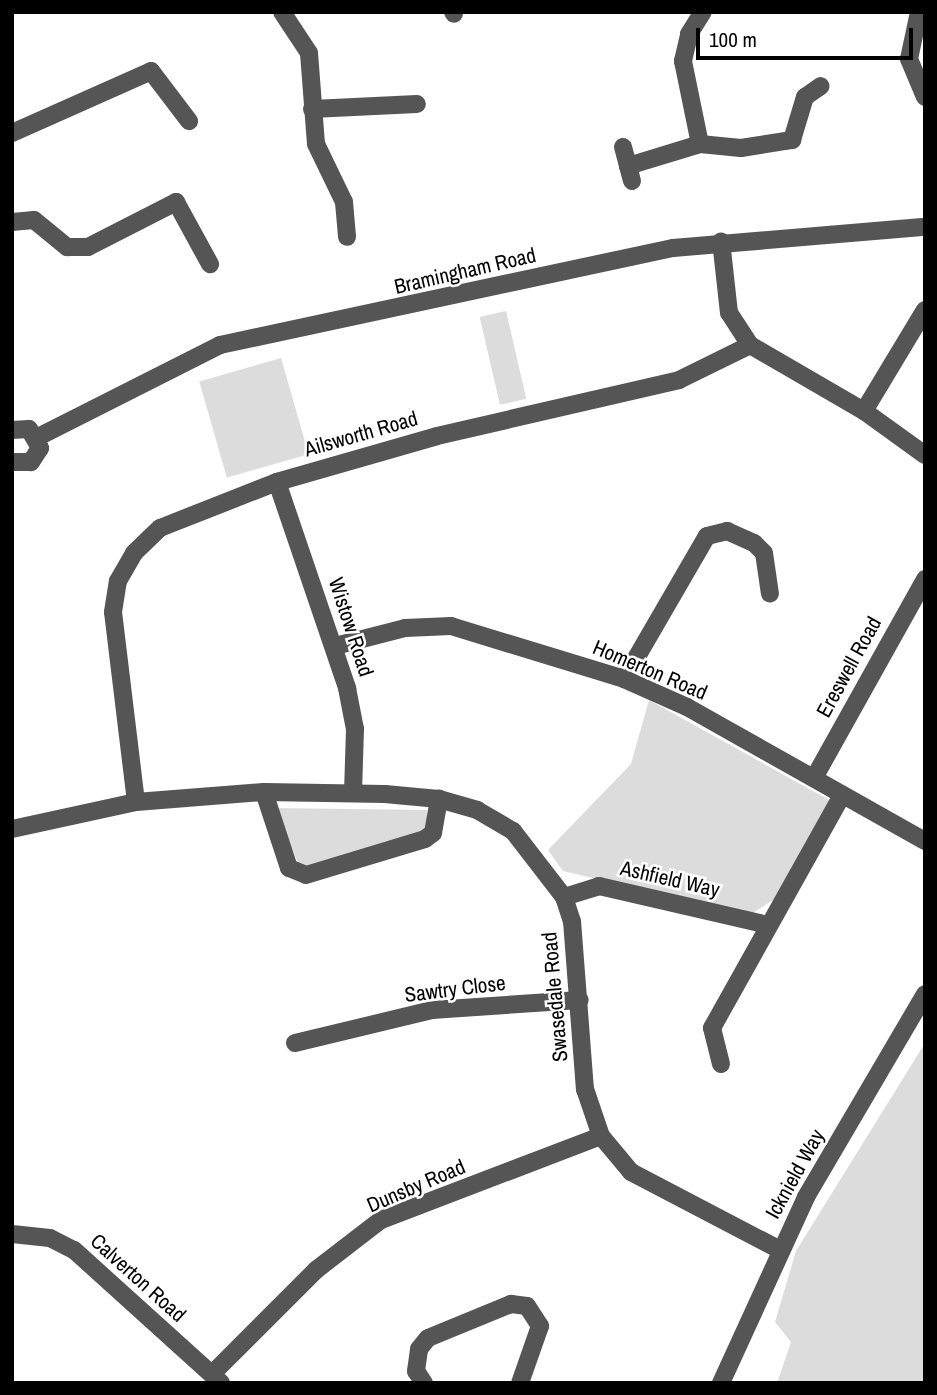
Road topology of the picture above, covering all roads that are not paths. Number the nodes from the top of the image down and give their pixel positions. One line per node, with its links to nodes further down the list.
1 (282, 12): 7 (street)
2 (704, 12): 10 (street)
3 (919, 12): 5 (street)
4 (821, 86): 10 (street)
5 (925, 97)
6 (417, 104): 7 (street)
7 (312, 109): 14 (street)
8 (189, 121): 9 (street)
9 (13, 132)
10 (700, 144): 11 (street)
11 (623, 147)
12 (12, 222): 16 (street)
13 (925, 227): 15 (street, Bramingham Road)
14 (347, 237)
15 (720, 241): 18 (street); 21 (street, Bramingham Road)
16 (210, 264)
17 (925, 310): 19 (street)
18 (750, 345): 19 (street); 24 (street, Ailsworth Road)
19 (864, 411): 22 (street)
20 (12, 430): 21 (street)
21 (38, 437): 23 (street)
22 (925, 455)
23 (13, 464)
24 (277, 482): 27 (street, Wistow Road); 34 (street, Ailsworth Road)
25 (925, 579): 29 (street, Ereswell Road)
26 (770, 594): 28 (street)
27 (335, 646): 28 (street, Homerton Road); 30 (street, Wistow Road)
28 (624, 679): 29 (street, Homerton Road)
29 (814, 778): 32 (street, Homerton Road)
30 (353, 791): 31 (street, Swasedale Road); 33 (street, Swasedale Road)
31 (264, 792): 33 (street); 34 (street, Swasedale Road)
32 (842, 794): 36 (street, Homerton Road); 38 (street)
33 (439, 799): 37 (street, Swasedale Road)
34 (136, 802): 35 (street, Swasedale Road)
35 (12, 829)
36 (925, 841)
37 (564, 897): 38 (street, Ashfield Way); 40 (street, Swasedale Road)
38 (768, 925): 42 (street)
39 (925, 995): 45 (street, Icknield Way)
40 (580, 1000): 41 (street, Sawtry Close); 43 (street, Swasedale Road)
41 (295, 1043)
42 (721, 1064)
43 (601, 1136): 45 (street, Swasedale Road); 46 (street, Dunsby Road)
44 (12, 1234): 46 (street, Calverton Road)
45 (780, 1250): 49 (street, Icknield Way)
46 (217, 1378)
47 (424, 1383): 48 (street)
48 (520, 1383)
49 (721, 1383)

